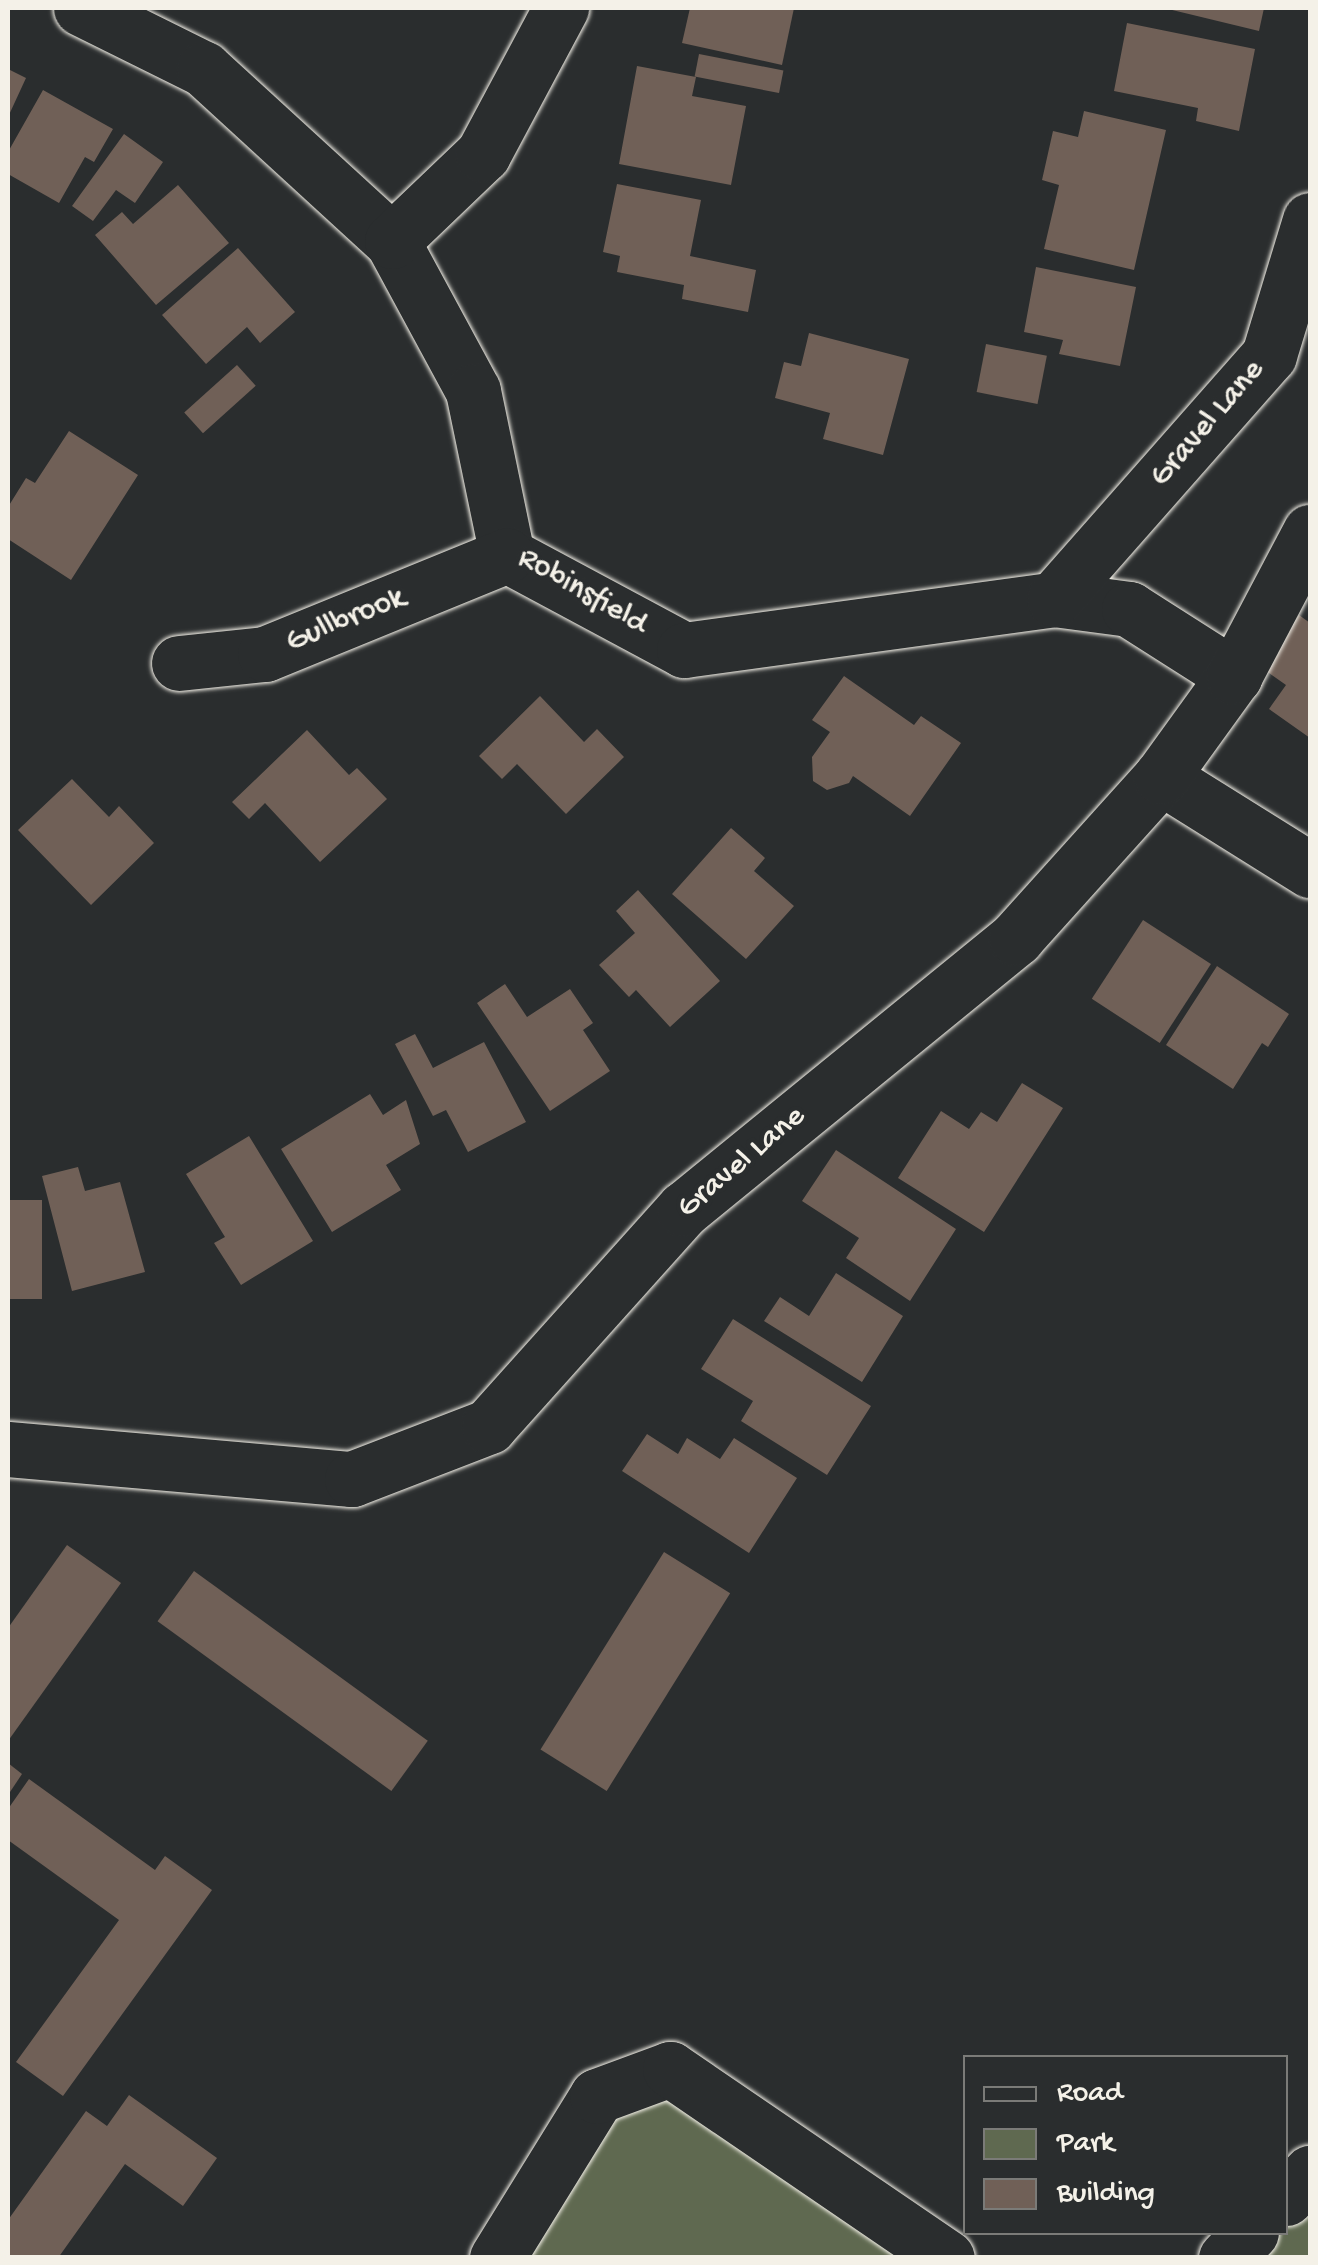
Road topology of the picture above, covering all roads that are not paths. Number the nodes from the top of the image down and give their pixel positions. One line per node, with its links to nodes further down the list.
1 (81, 8): 4 (street, Robinsfield)
2 (561, 8): 4 (street)
3 (1310, 220): 7 (street, Gravel Lane)
4 (392, 242): 6 (street, Robinsfield)
5 (1310, 532): 9 (street, Gravel Lane)
6 (507, 555): 7 (street, Robinsfield); 8 (street, Gullbrook)
7 (1054, 599): 9 (street, Robinsfield)
8 (179, 663)
9 (1234, 676): 10 (street, Gravel Lane)
10 (1161, 777): 11 (street); 12 (street, Gravel Lane)
11 (1310, 870)
12 (8, 1449)
13 (1310, 2173): 14 (street)
14 (1288, 2196)
15 (1248, 2235): 18 (street)
16 (497, 2258): 17 (street)
17 (947, 2258)
18 (1226, 2258)

